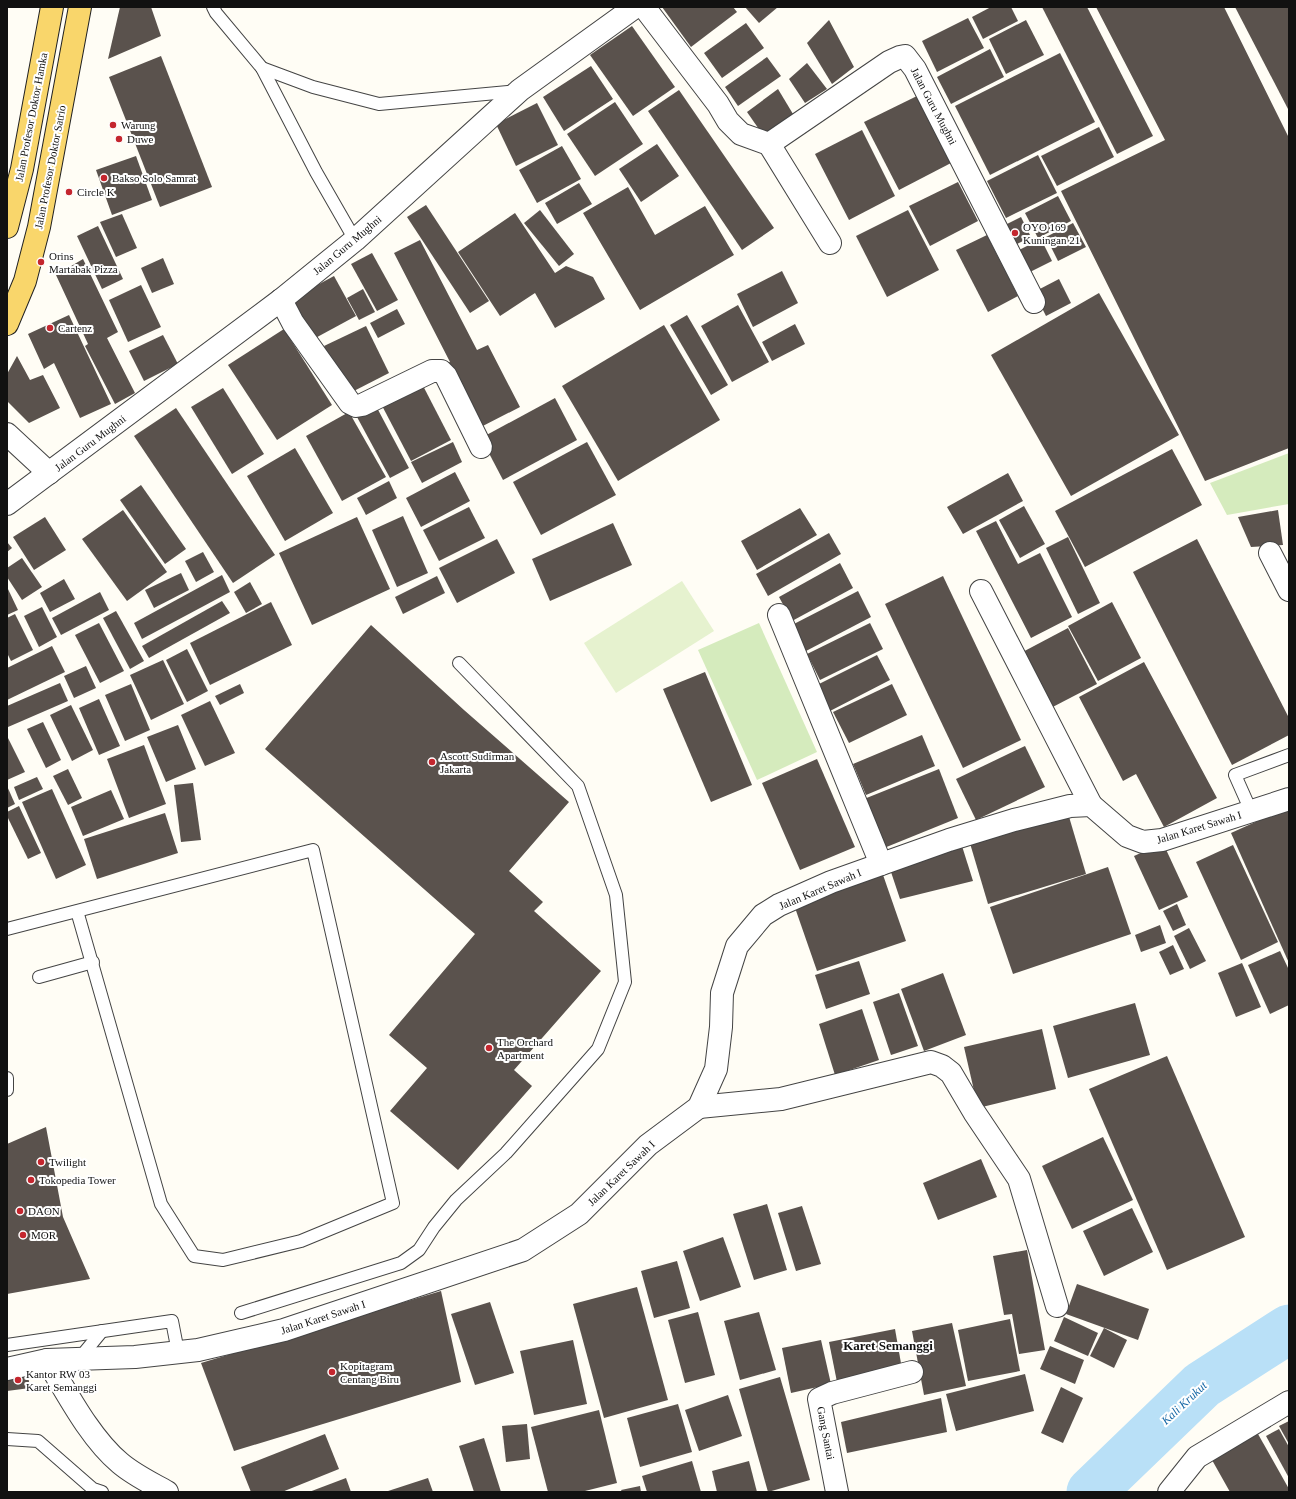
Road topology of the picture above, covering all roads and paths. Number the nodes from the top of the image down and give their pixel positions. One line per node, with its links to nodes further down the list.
1 (52, 7): 10 (main road, Jalan Profesor Doktor Hamka)
2 (80, 7): 9 (main road, Jalan Profesor Doktor Satrio)
3 (213, 7): 6 (lane)
4 (635, 7): 7 (street, Jalan Guru Mughni)
5 (644, 7): 8 (street)
6 (262, 68): 7 (lane); 11 (lane)
7 (520, 90): 11 (street, Jalan Guru Mughni)
8 (769, 144): 13 (street); 15 (street, Jalan Guru Mughni)
9 (39, 226): 12 (main road); 16 (main road, Jalan Profesor Doktor Satrio)
10 (7, 227)
11 (355, 240): 14 (street, Jalan Guru Mughni)
12 (7, 241)
13 (830, 243)
14 (281, 300): 18 (street); 19 (street, Jalan Guru Mughni)
15 (1034, 302)
16 (7, 324)
17 (7, 434): 19 (street, Jalan Guru Mughni)
18 (481, 447)
19 (49, 473): 20 (street, Jalan Guru Mughni)
20 (7, 504)
21 (1270, 553): 22 (street)
22 (1289, 590)
23 (981, 592): 28 (street)
24 (779, 615): 30 (street)
25 (459, 663): 39 (lane)
26 (1289, 755): 29 (lane)
27 (1289, 799): 29 (street, Jalan Karet Sawah I)
28 (1091, 805): 29 (street, Jalan Karet Sawah I); 30 (street, Jalan Karet Sawah I)
29 (1251, 811)
30 (881, 864): 37 (street, Jalan Karet Sawah I)
31 (77, 911): 32 (lane); 33 (lane); 33 (lane)
32 (7, 929)
33 (93, 962): 34 (lane)
34 (39, 977)
35 (7, 1078): 36 (lane)
36 (7, 1090)
37 (699, 1107): 38 (street); 42 (street, Jalan Karet Sawah I)
38 (1057, 1306)
39 (242, 1313)
40 (102, 1331): 41 (lane); 42 (lane); 43 (lane)
41 (7, 1345)
42 (178, 1352): 43 (street, Jalan Karet Sawah I)
43 (79, 1359): 44 (street, Jalan Karet Sawah I)
44 (47, 1360): 45 (street, Jalan Karet Sawah I); 50 (street)
45 (7, 1369)
46 (912, 1372): 51 (street, Gang Santai)
47 (1289, 1402): 52 (street)
48 (7, 1439): 49 (lane)
49 (102, 1492)
50 (167, 1492)
51 (837, 1492)
52 (1169, 1492)

